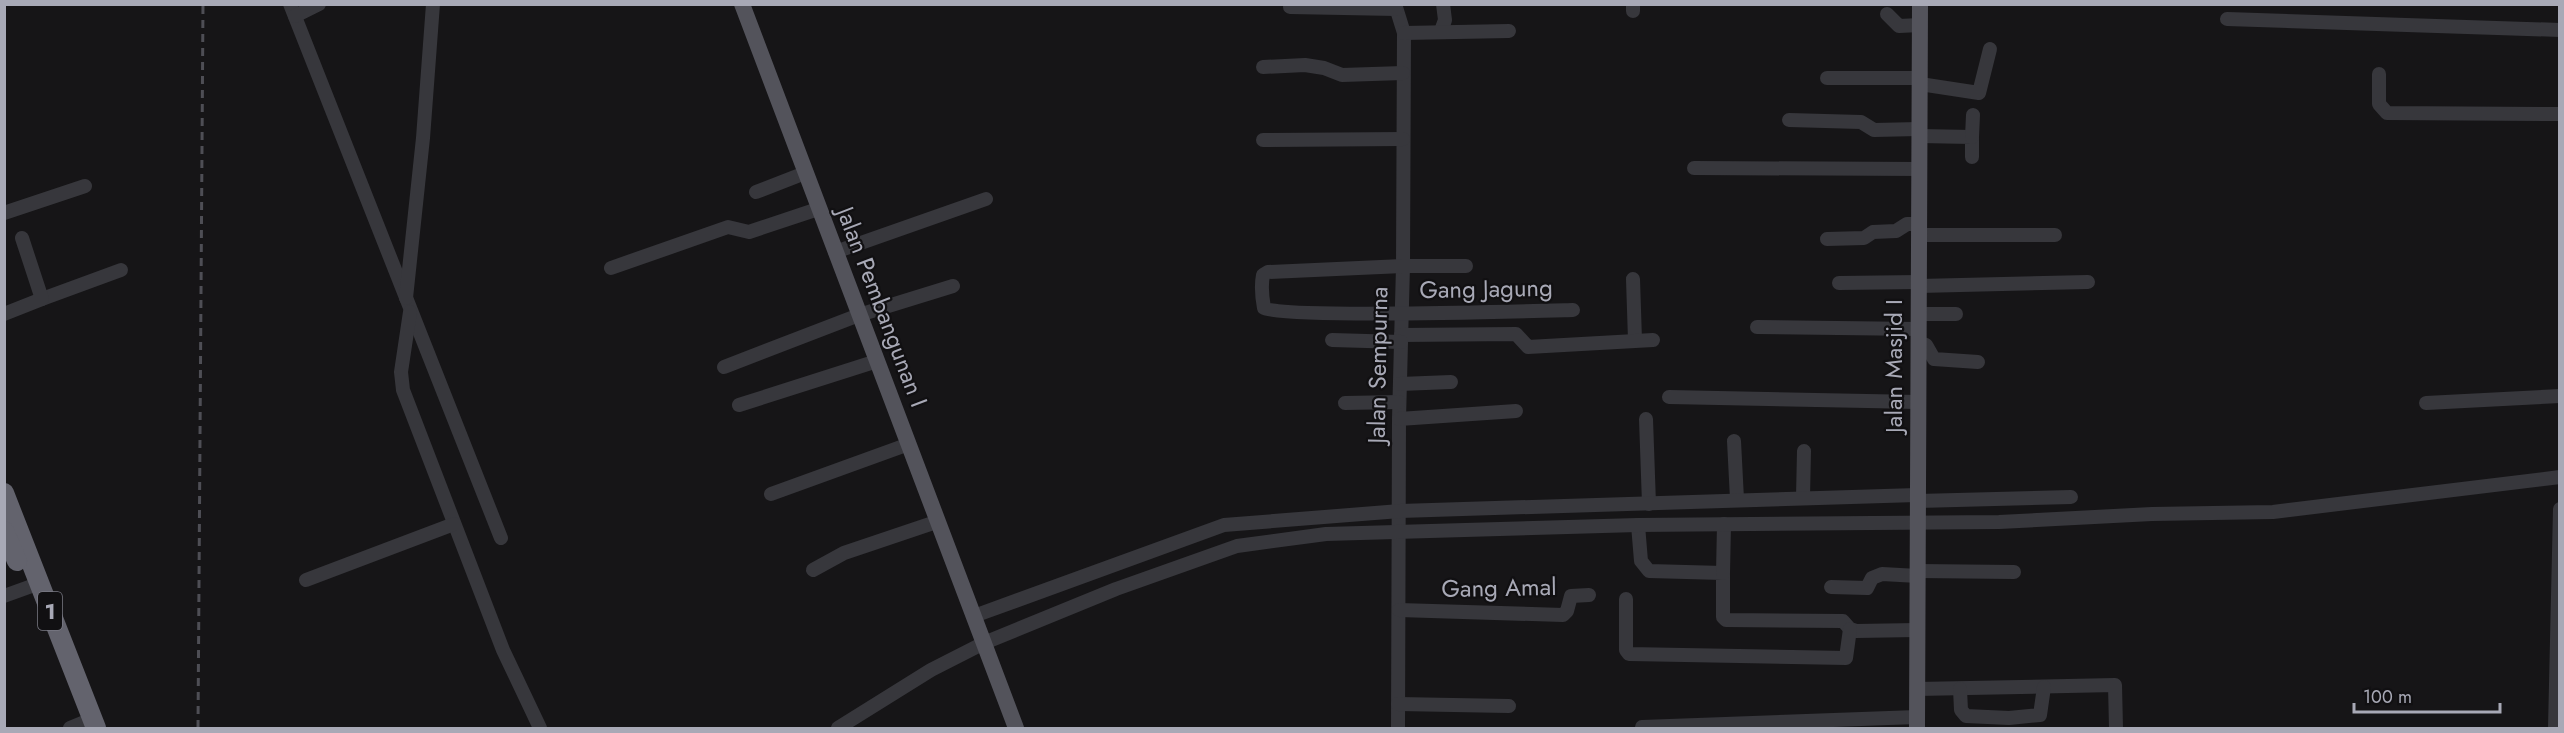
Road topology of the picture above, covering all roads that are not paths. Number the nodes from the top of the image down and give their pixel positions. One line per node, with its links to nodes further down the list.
1 (319, 4): 8 (street)
2 (433, 4): 53 (street)
3 (741, 4): 32 (main road, Jalan Pembangunan I)
4 (1443, 4): 13 (street)
5 (1920, 4): 11 (main road, Jalan Masjid I)
6 (1290, 7): 7 (street)
7 (1396, 7): 15 (street, Jalan Sempurna)
8 (292, 10): 53 (street)
9 (1887, 14): 11 (street)
10 (2227, 19): 12 (street)
11 (1920, 26): 21 (main road, Jalan Masjid I)
12 (2559, 30)
13 (1441, 31): 14 (street); 15 (street)
14 (1509, 31)
15 (1404, 33): 18 (street, Jalan Sempurna)
16 (1990, 49): 21 (street)
17 (1263, 68): 18 (street)
18 (1403, 73): 27 (street, Jalan Sempurna)
19 (2379, 74): 22 (street)
20 (1827, 78): 21 (street)
21 (1920, 81): 25 (main road, Jalan Masjid I)
22 (2559, 114)
23 (1973, 116): 26 (street)
24 (1789, 120): 25 (street)
25 (1919, 133): 26 (street); 31 (main road, Jalan Masjid I)
26 (1972, 137): 29 (street)
27 (1403, 139): 28 (street); 43 (street, Jalan Sempurna)
28 (1263, 140)
29 (1972, 157)
30 (1694, 168): 31 (street)
31 (1920, 169): 38 (main road, Jalan Masjid I)
32 (805, 173): 34 (street); 36 (main road, Jalan Pembangunan I)
33 (85, 186): 37 (street)
34 (756, 192)
35 (986, 199): 42 (street)
36 (818, 209): 42 (main road, Jalan Pembangunan I); 45 (street)
37 (4, 213)
38 (1920, 230): 39 (street); 41 (street); 50 (main road, Jalan Masjid I)
39 (2055, 235)
40 (22, 238): 52 (street)
41 (1827, 239)
42 (835, 252): 58 (main road, Jalan Pembangunan I)
43 (1403, 266): 44 (street); 56 (street, Jalan Sempurna); 56 (street, Gang Jagung)
44 (1466, 266)
45 (610, 268)
46 (121, 270): 52 (street)
47 (1633, 279): 63 (street)
48 (2088, 282): 50 (street)
49 (1839, 283): 50 (street)
50 (1918, 284): 60 (main road, Jalan Masjid I)
51 (953, 286): 58 (street)
52 (42, 299): 55 (street)
53 (408, 305): 95 (street); 99 (street)
54 (1573, 310): 56 (street, Gang Jagung)
55 (4, 314)
56 (1401, 314): 61 (street, Jalan Sempurna)
57 (1956, 314): 60 (street)
58 (859, 315): 65 (main road, Jalan Pembangunan I); 67 (street)
59 (1758, 327): 60 (street)
60 (1918, 328): 66 (street); 73 (main road, Jalan Masjid I)
61 (1401, 339): 62 (street); 63 (street); 69 (street, Jalan Sempurna)
62 (1332, 340)
63 (1635, 340): 64 (street)
64 (1653, 340)
65 (877, 361): 76 (street); 81 (main road, Jalan Pembangunan I)
66 (1978, 362)
67 (724, 367)
68 (1451, 382): 69 (street)
69 (1400, 384): 72 (street, Jalan Sempurna)
70 (2559, 396): 75 (street)
71 (1669, 397): 73 (street)
72 (1399, 402): 74 (street); 78 (street, Jalan Sempurna)
73 (1918, 402): 90 (main road, Jalan Masjid I)
74 (1345, 403)
75 (2426, 403)
76 (739, 405)
77 (1516, 411): 78 (street)
78 (1399, 419): 93 (street, Jalan Sempurna)
79 (1646, 419): 89 (street)
80 (1734, 441): 88 (street)
81 (909, 444): 84 (street); 94 (main road, Jalan Pembangunan I)
82 (1804, 451): 87 (street)
83 (2559, 477): 90 (street)
84 (771, 494)
85 (5, 496): 105 (highway, 1)
86 (2071, 496): 90 (street)
87 (1803, 497): 88 (street); 90 (street)
88 (1737, 499): 89 (street)
89 (1648, 504): 92 (street)
90 (1918, 508): 96 (street); 103 (main road, Jalan Masjid I)
91 (2559, 509): 127 (street)
92 (1580, 517): 93 (street); 93 (street); 97 (street)
93 (1400, 521): 110 (street, Jalan Sempurna); 113 (street); 113 (street)
94 (936, 522): 100 (street); 113 (main road, Jalan Pembangunan I)
95 (454, 524): 104 (street); 122 (street)
96 (1724, 524): 97 (street); 102 (street)
97 (1638, 525): 102 (street)
98 (4, 531): 105 (highway, 1)
99 (501, 538)
100 (813, 570)
101 (2014, 572): 103 (street)
102 (1723, 573): 111 (street)
103 (1918, 573): 106 (street); 112 (main road, Jalan Masjid I)
104 (306, 580)
105 (34, 585): 108 (street); 120 (highway, 1)
106 (1831, 587)
107 (1588, 595): 110 (street, Gang Amal)
108 (4, 597)
109 (1626, 599): 111 (street)
110 (1399, 610): 117 (street, Jalan Sempurna)
111 (1850, 629): 112 (street)
112 (1917, 630): 116 (main road, Jalan Masjid I)
113 (980, 631): 123 (street); 124 (main road, Jalan Pembangunan I)
114 (2044, 687): 115 (street); 115 (street); 126 (street)
115 (1960, 688): 116 (street)
116 (1917, 689): 119 (main road, Jalan Masjid I)
117 (1398, 704): 118 (street); 125 (street, Jalan Sempurna)
118 (1509, 705)
119 (1917, 723): 121 (street)
120 (84, 726)
121 (1642, 727)
122 (537, 728)
123 (838, 729)
124 (1016, 729)
125 (1398, 729)
126 (2116, 729)
127 (2555, 729)

